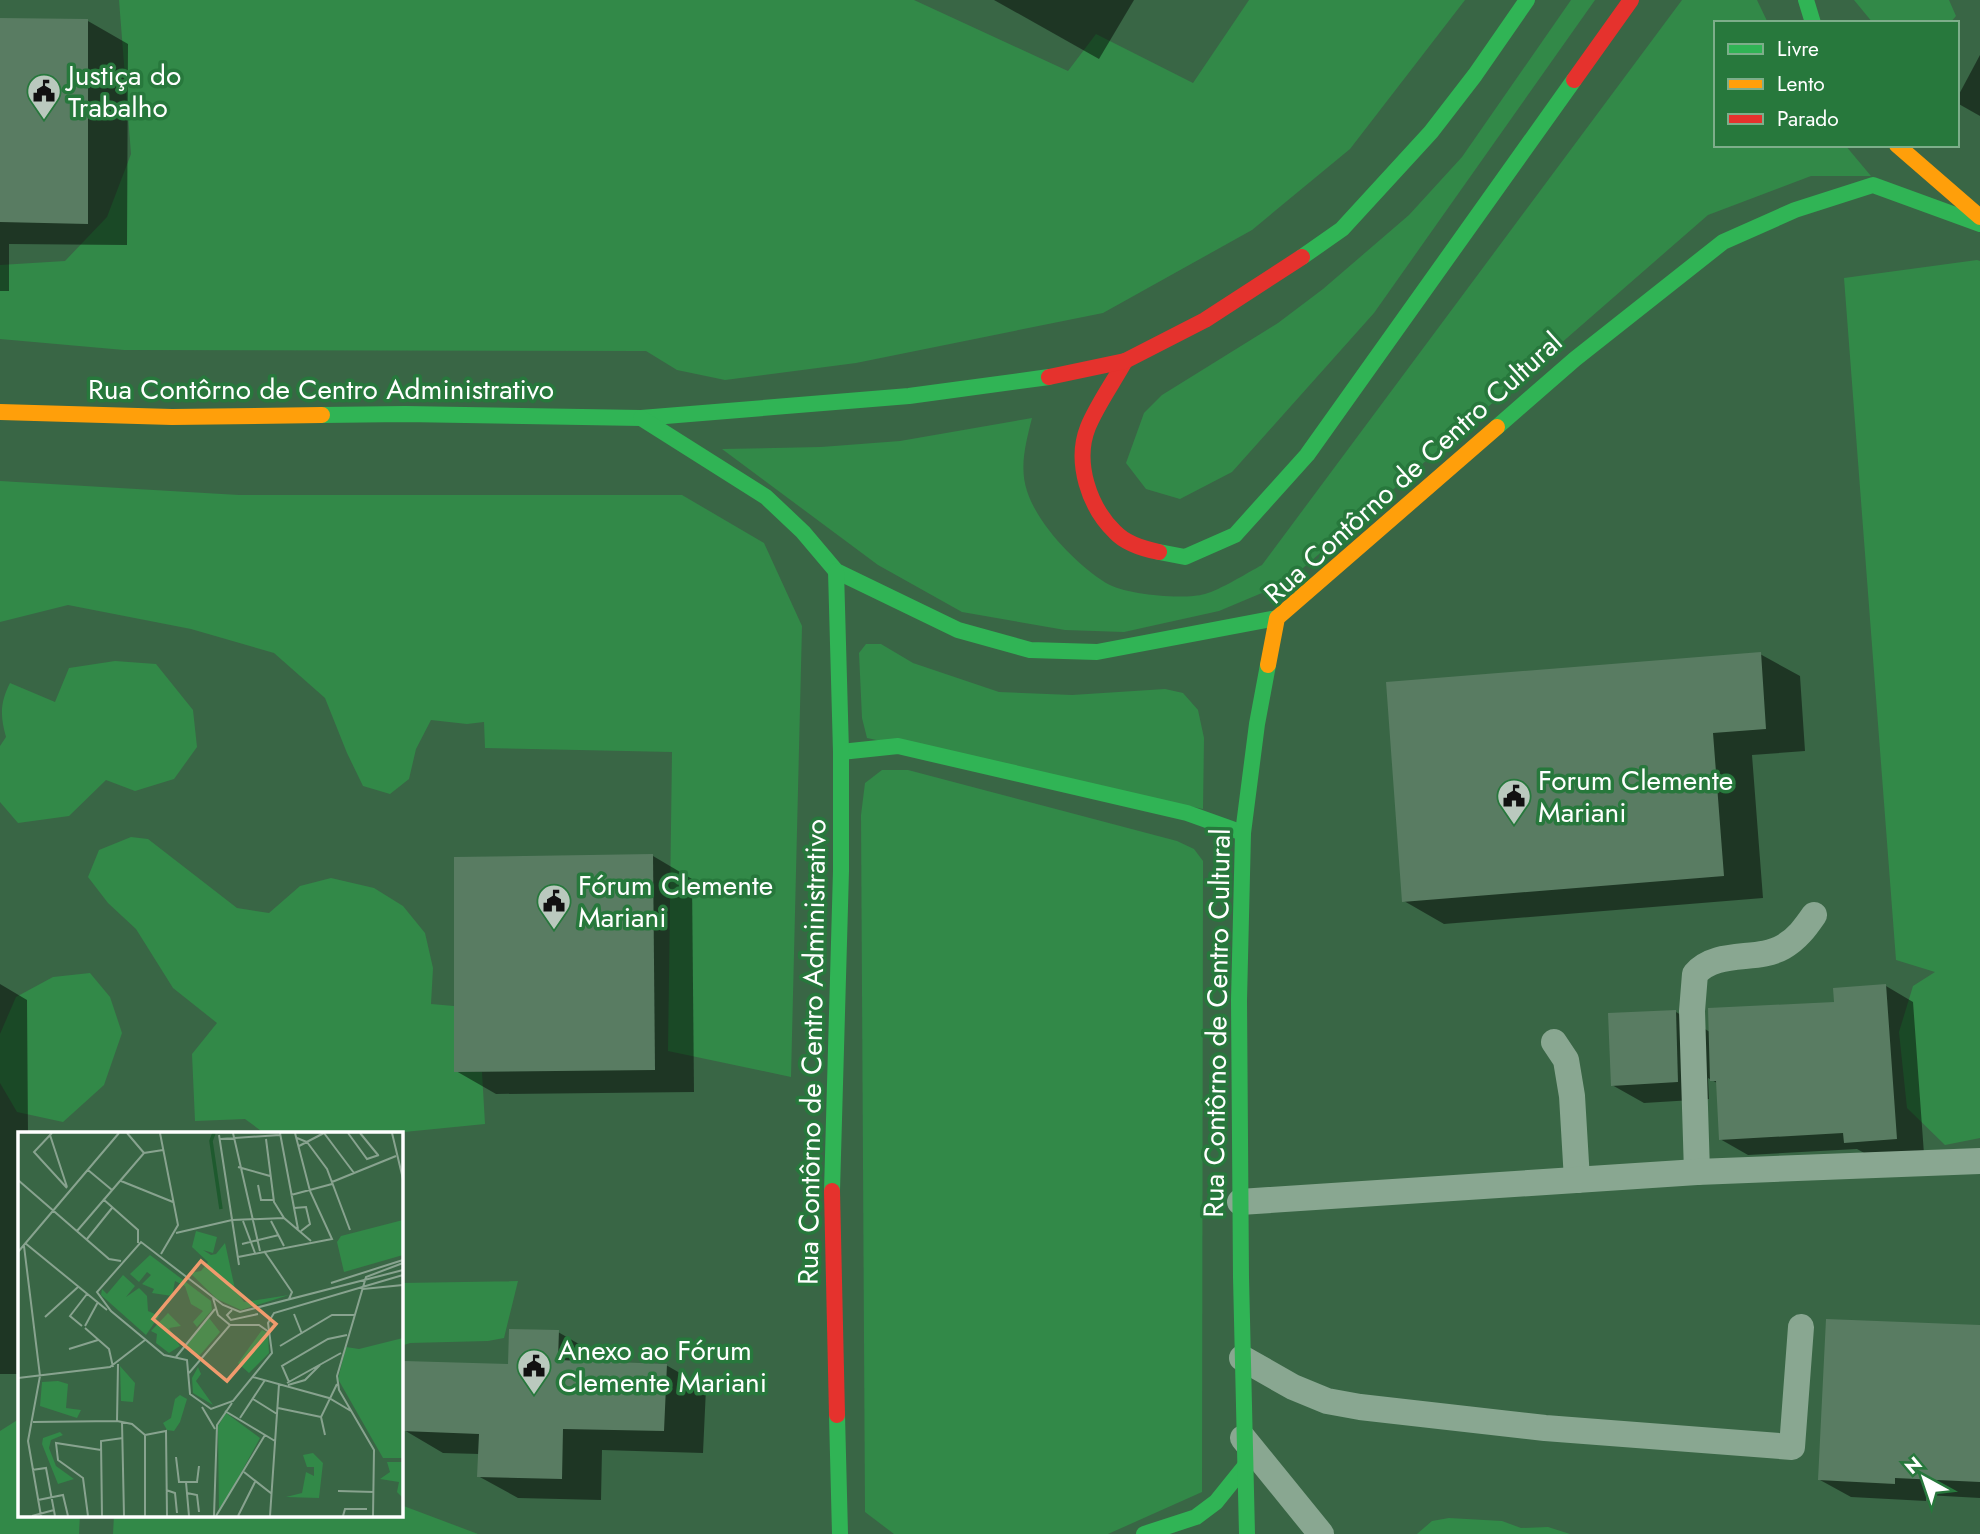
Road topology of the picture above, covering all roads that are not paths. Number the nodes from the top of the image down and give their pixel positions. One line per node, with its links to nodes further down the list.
1 (1527, 0): 8 (street, Rua Contôrno de Centro Administrativo)
2 (1631, 0): 8 (street)
3 (1806, 0): 4 (street)
4 (1812, 21)
5 (1899, 147): 6 (street)
6 (1980, 217)
7 (1980, 224): 12 (street, Rua Contôrno de Centro Cultural)
8 (1125, 361): 10 (street, Rua Contôrno de Centro Administrativo)
9 (0, 412): 10 (street, Rua Contôrno de Centro Administrativo)
10 (641, 418): 11 (street)
11 (836, 571): 12 (street); 13 (street, Rua Contôrno de Centro Administrativo)
12 (1277, 618): 14 (street, Rua Contôrno de Centro Cultural)
13 (841, 752): 14 (street); 25 (street, Rua Contôrno de Centro Administrativo)
14 (1242, 833): 20 (street, Rua Contôrno de Centro Cultural)
15 (1814, 915): 18 (lane)
16 (1554, 1042): 19 (lane)
17 (1980, 1161): 18 (lane)
18 (1697, 1172): 19 (lane)
19 (1577, 1180): 20 (lane)
20 (1240, 1202): 22 (street, Rua Contôrno de Centro Cultural)
21 (1801, 1327): 22 (lane)
22 (1242, 1357): 23 (street, Rua Contôrno de Centro Cultural)
23 (1243, 1438): 24 (street, Rua Contôrno de Centro Cultural); 28 (lane)
24 (1245, 1466): 26 (street); 27 (street, Rua Contôrno de Centro Cultural)
25 (843, 1531)
26 (1144, 1534)
27 (1247, 1534)
28 (1321, 1534)

